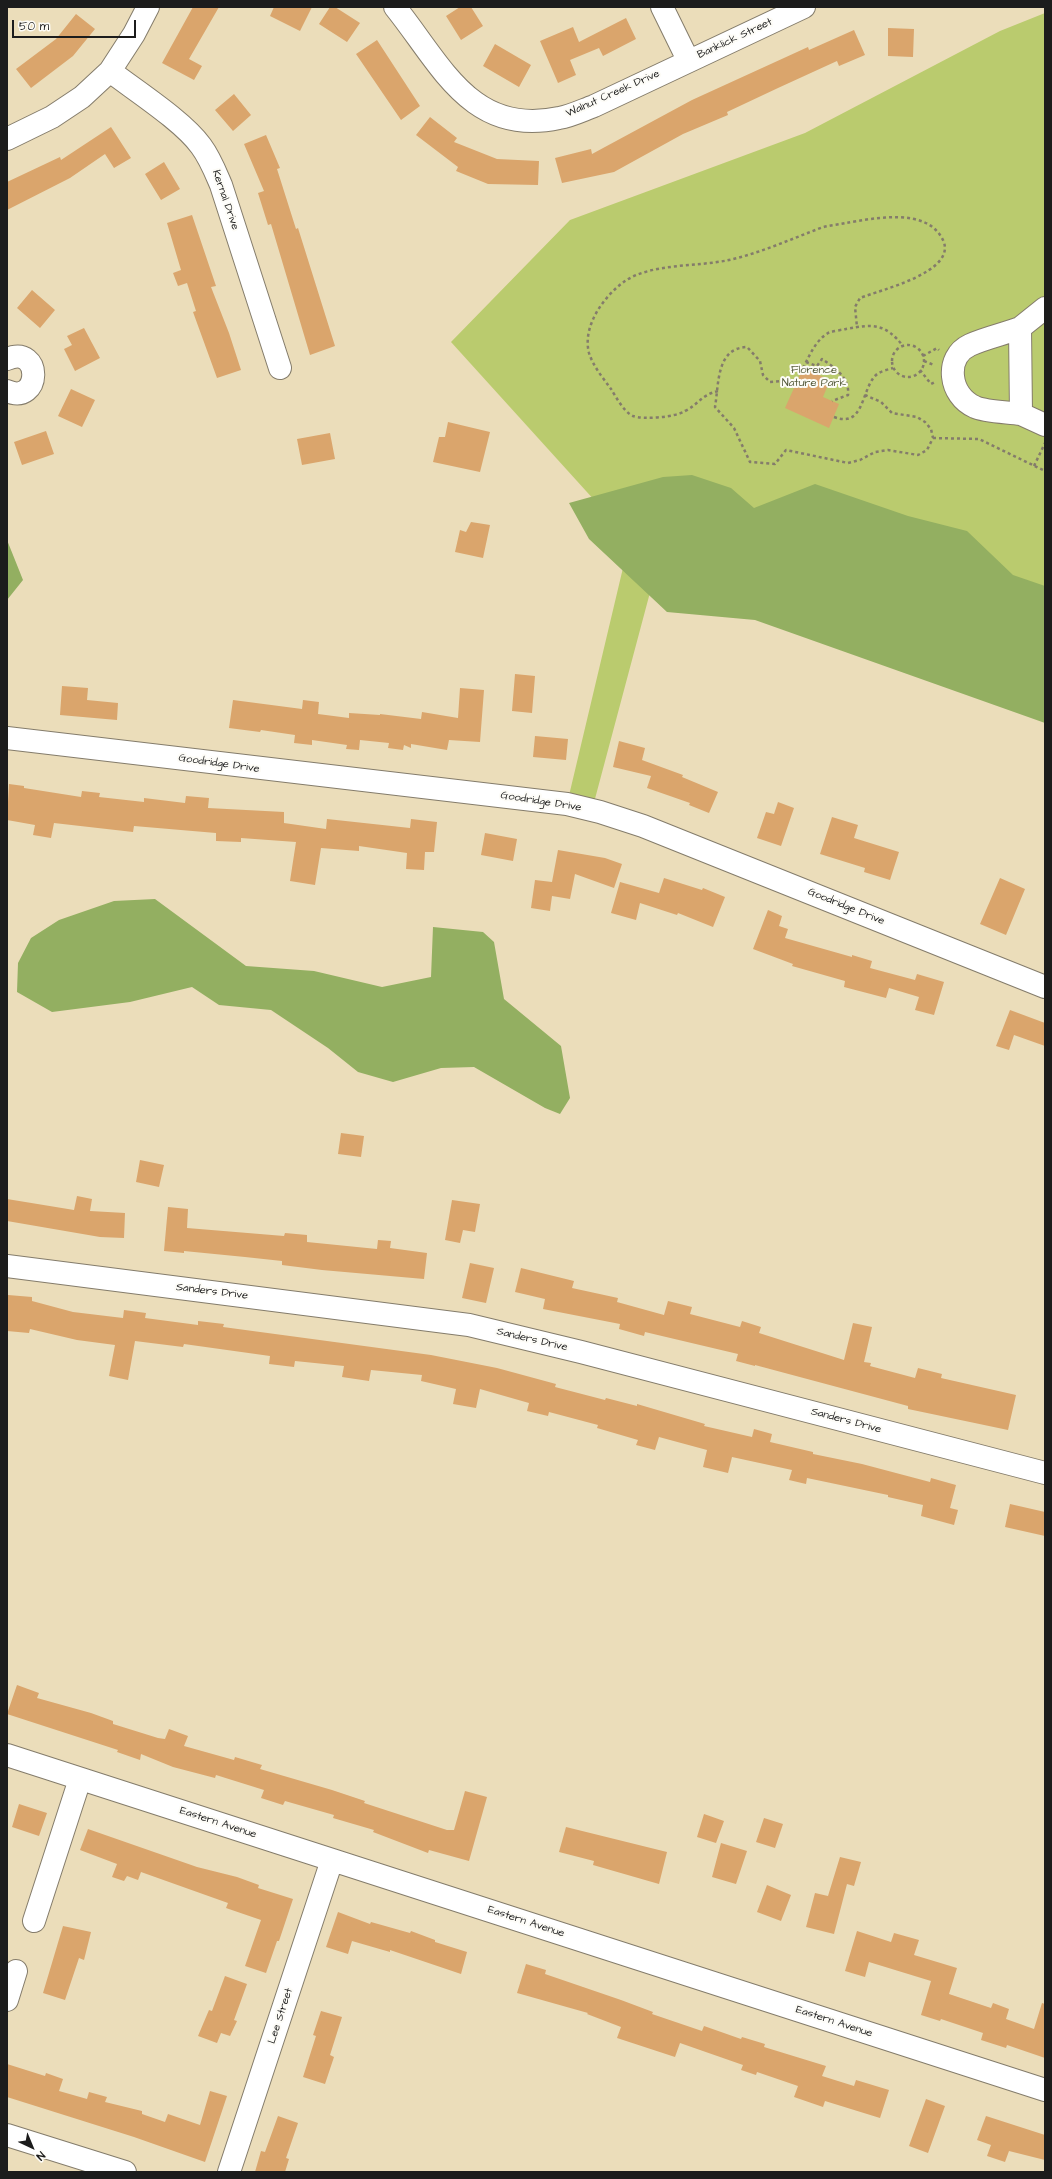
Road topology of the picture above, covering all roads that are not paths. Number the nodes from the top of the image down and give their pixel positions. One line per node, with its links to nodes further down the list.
1 (148, 7): 6 (street)
2 (395, 7): 5 (street, Walnut Creek Drive)
3 (662, 7): 5 (street)
4 (804, 7): 5 (street, Banklick Street)
5 (688, 60)
6 (110, 71): 7 (street); 11 (street, Kernal Drive)
7 (7, 139)
8 (1045, 308): 9 (street)
9 (1020, 328): 13 (street); 13 (street)
10 (7, 359): 12 (street)
11 (280, 368)
12 (7, 390)
13 (1020, 414): 14 (street)
14 (1045, 425)
15 (7, 738): 16 (street, Goodridge Drive)
16 (1045, 987)
17 (7, 1266): 18 (street, Sanders Drive)
18 (1045, 1473)
19 (7, 1755): 20 (street, Eastern Avenue)
20 (80, 1779): 21 (street, Eastern Avenue); 22 (street)
21 (332, 1860): 25 (street, Eastern Avenue); 28 (street, Lee Street)
22 (34, 1921)
23 (16, 1971): 24 (street)
24 (7, 2000)
25 (1045, 2090)
26 (7, 2135): 27 (street)
27 (125, 2172)
28 (229, 2172)

